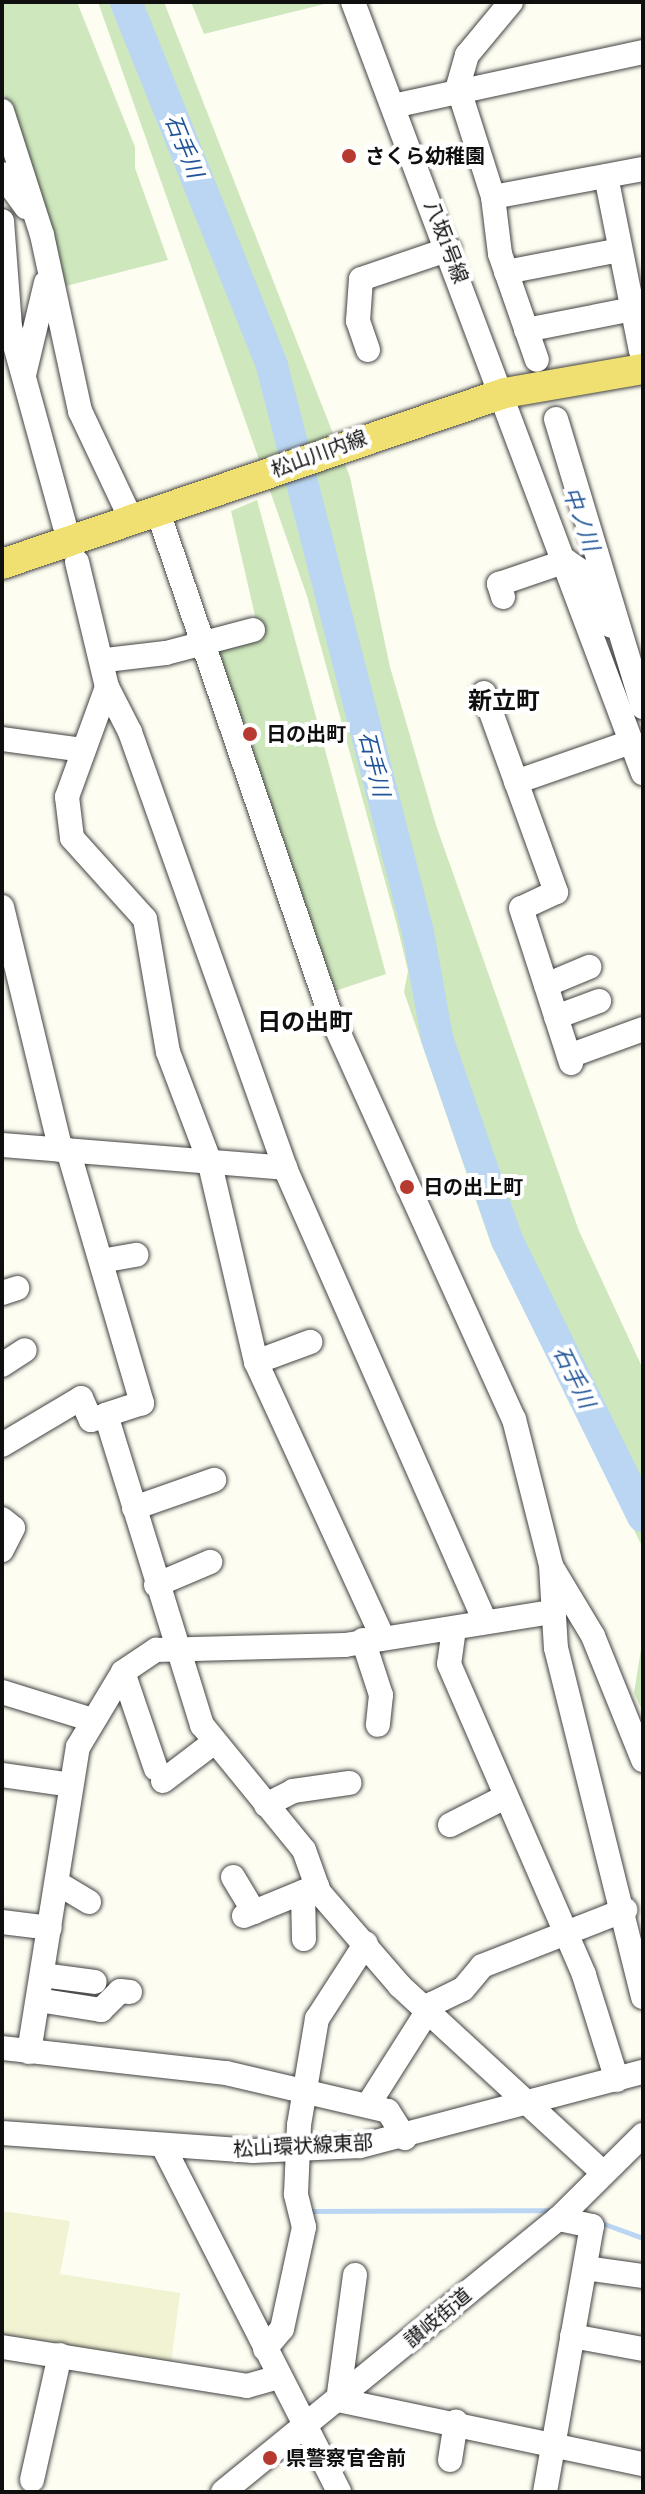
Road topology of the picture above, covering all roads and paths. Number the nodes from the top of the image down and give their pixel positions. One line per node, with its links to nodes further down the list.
1 (353, 2): 5 (street, 八坂1号線)
2 (511, 2): 4 (street)
3 (643, 52): 4 (street)
4 (458, 87): 5 (street); 10 (street)
5 (393, 106): 13 (street, 八坂1号線)
6 (2, 111): 12 (street)
7 (643, 169): 9 (street)
8 (2, 174): 12 (street)
9 (606, 176): 10 (street); 14 (street)
10 (493, 197): 16 (street)
11 (2, 221): 22 (street)
12 (42, 235): 15 (street)
13 (449, 249): 19 (street); 23 (street, 八坂1号線)
14 (620, 250): 16 (street); 17 (street)
15 (49, 272): 22 (street); 25 (street)
16 (506, 272): 18 (street)
17 (638, 308): 18 (street); 21 (street)
18 (526, 330): 20 (street)
19 (368, 350)
20 (537, 360)
21 (642, 360): 23 (main road, 松山川内線)
22 (24, 375): 26 (street)
23 (505, 393): 25 (main road, 松山川内線); 27 (street, 八坂1号線)
24 (556, 419): 34 (street)
25 (145, 517): 29 (main road, 松山川内線); 32 (street)
26 (65, 526)
27 (566, 561): 30 (street); 34 (street); 39 (street, 八坂1号線)
28 (77, 562): 33 (street)
29 (2, 564)
30 (503, 597)
31 (253, 630): 32 (street)
32 (203, 644): 33 (street); 66 (street)
33 (106, 660): 35 (street)
34 (638, 670): 37 (street)
35 (107, 687): 40 (street); 52 (street)
36 (484, 693): 42 (street)
37 (643, 707)
38 (2, 739): 40 (street)
39 (631, 742): 41 (street, 八坂1号線); 42 (street)
40 (83, 750): 51 (street)
41 (643, 773)
42 (516, 782): 45 (street)
43 (2, 907): 50 (street)
44 (589, 967): 45 (street)
45 (546, 985): 47 (street)
46 (599, 1001): 47 (street)
47 (556, 1017): 48 (street)
48 (643, 1029)
49 (2, 1145): 50 (street)
50 (64, 1150): 51 (street); 54 (street)
51 (209, 1160): 52 (street); 57 (street)
52 (285, 1168): 69 (street)
53 (136, 1255): 54 (street)
54 (101, 1261): 59 (street)
55 (310, 1342): 57 (street)
56 (25, 1350): 58 (street)
57 (256, 1362): 71 (street)
58 (2, 1365)
59 (106, 1415): 60 (street); 62 (street)
60 (2, 1445)
61 (214, 1480): 62 (street)
62 (134, 1508): 67 (street)
63 (2, 1519): 64 (street)
64 (2, 1550)
65 (210, 1562): 67 (street)
66 (551, 1565): 68 (street); 78 (street)
67 (156, 1585): 72 (street)
68 (552, 1612): 69 (street); 89 (street)
69 (485, 1621): 70 (street)
70 (454, 1629): 71 (street); 82 (street)
71 (372, 1638): 72 (street); 76 (street)
72 (175, 1648): 73 (street); 77 (street)
73 (123, 1672): 75 (street); 77 (street)
74 (2, 1692): 75 (street)
75 (89, 1719): 81 (street)
76 (378, 1725)
77 (213, 1743): 83 (street)
78 (643, 1760)
79 (2, 1775): 81 (street)
80 (349, 1783): 83 (street)
81 (71, 1785): 86 (street)
82 (503, 1798): 84 (street); 92 (street)
83 (266, 1805): 87 (street)
84 (450, 1825)
85 (233, 1877): 87 (street)
86 (59, 1884): 88 (street); 91 (street)
87 (310, 1889): 93 (street); 94 (street)
88 (89, 1902)
89 (625, 1910): 92 (street); 98 (street)
90 (2, 1922): 91 (street)
91 (50, 1928): 95 (street)
92 (564, 1933): 100 (street); 104 (street)
93 (304, 1939)
94 (366, 1943): 100 (street); 105 (street)
95 (42, 1975): 96 (street); 99 (street)
96 (95, 1982)
97 (130, 1992): 99 (street)
98 (643, 1997)
99 (38, 2000): 102 (street)
100 (425, 2009): 106 (street); 107 (street)
101 (2, 2048): 102 (street)
102 (29, 2052): 105 (street)
103 (643, 2072): 104 (street, 松山環状線東部)
104 (617, 2080): 107 (street, 松山環状線東部)
105 (306, 2093): 106 (street); 112 (street)
106 (368, 2105): 110 (street)
107 (532, 2107): 110 (street, 松山環状線東部); 113 (street)
108 (2, 2133): 111 (street, 松山環状線東部)
109 (643, 2135): 113 (street, 讃岐街道)
110 (405, 2138): 112 (street, 松山環状線東部)
111 (163, 2146): 112 (street, 松山環状線東部); 120 (street)
112 (300, 2150): 120 (street)
113 (602, 2172): 114 (street, 讃岐街道)
114 (558, 2219): 115 (street); 124 (street, 讃岐街道)
115 (585, 2268): 117 (street); 118 (street)
116 (355, 2275): 124 (street)
117 (643, 2276)
118 (572, 2336): 121 (street); 127 (street)
119 (2, 2347): 122 (street)
120 (265, 2349): 123 (street)
121 (643, 2349)
122 (60, 2355): 123 (street); 131 (street)
123 (278, 2377): 126 (street)
124 (338, 2400): 125 (street); 126 (street, 讃岐街道)
125 (456, 2421): 127 (street); 128 (street)
126 (305, 2425): 129 (street, 讃岐街道); 134 (street)
127 (552, 2442): 130 (street); 135 (street)
128 (450, 2460)
129 (258, 2464): 132 (street, 讃岐街道); 133 (street)
130 (643, 2464)
131 (32, 2480)
132 (223, 2492)
133 (253, 2492)
134 (339, 2492)
135 (545, 2492)

